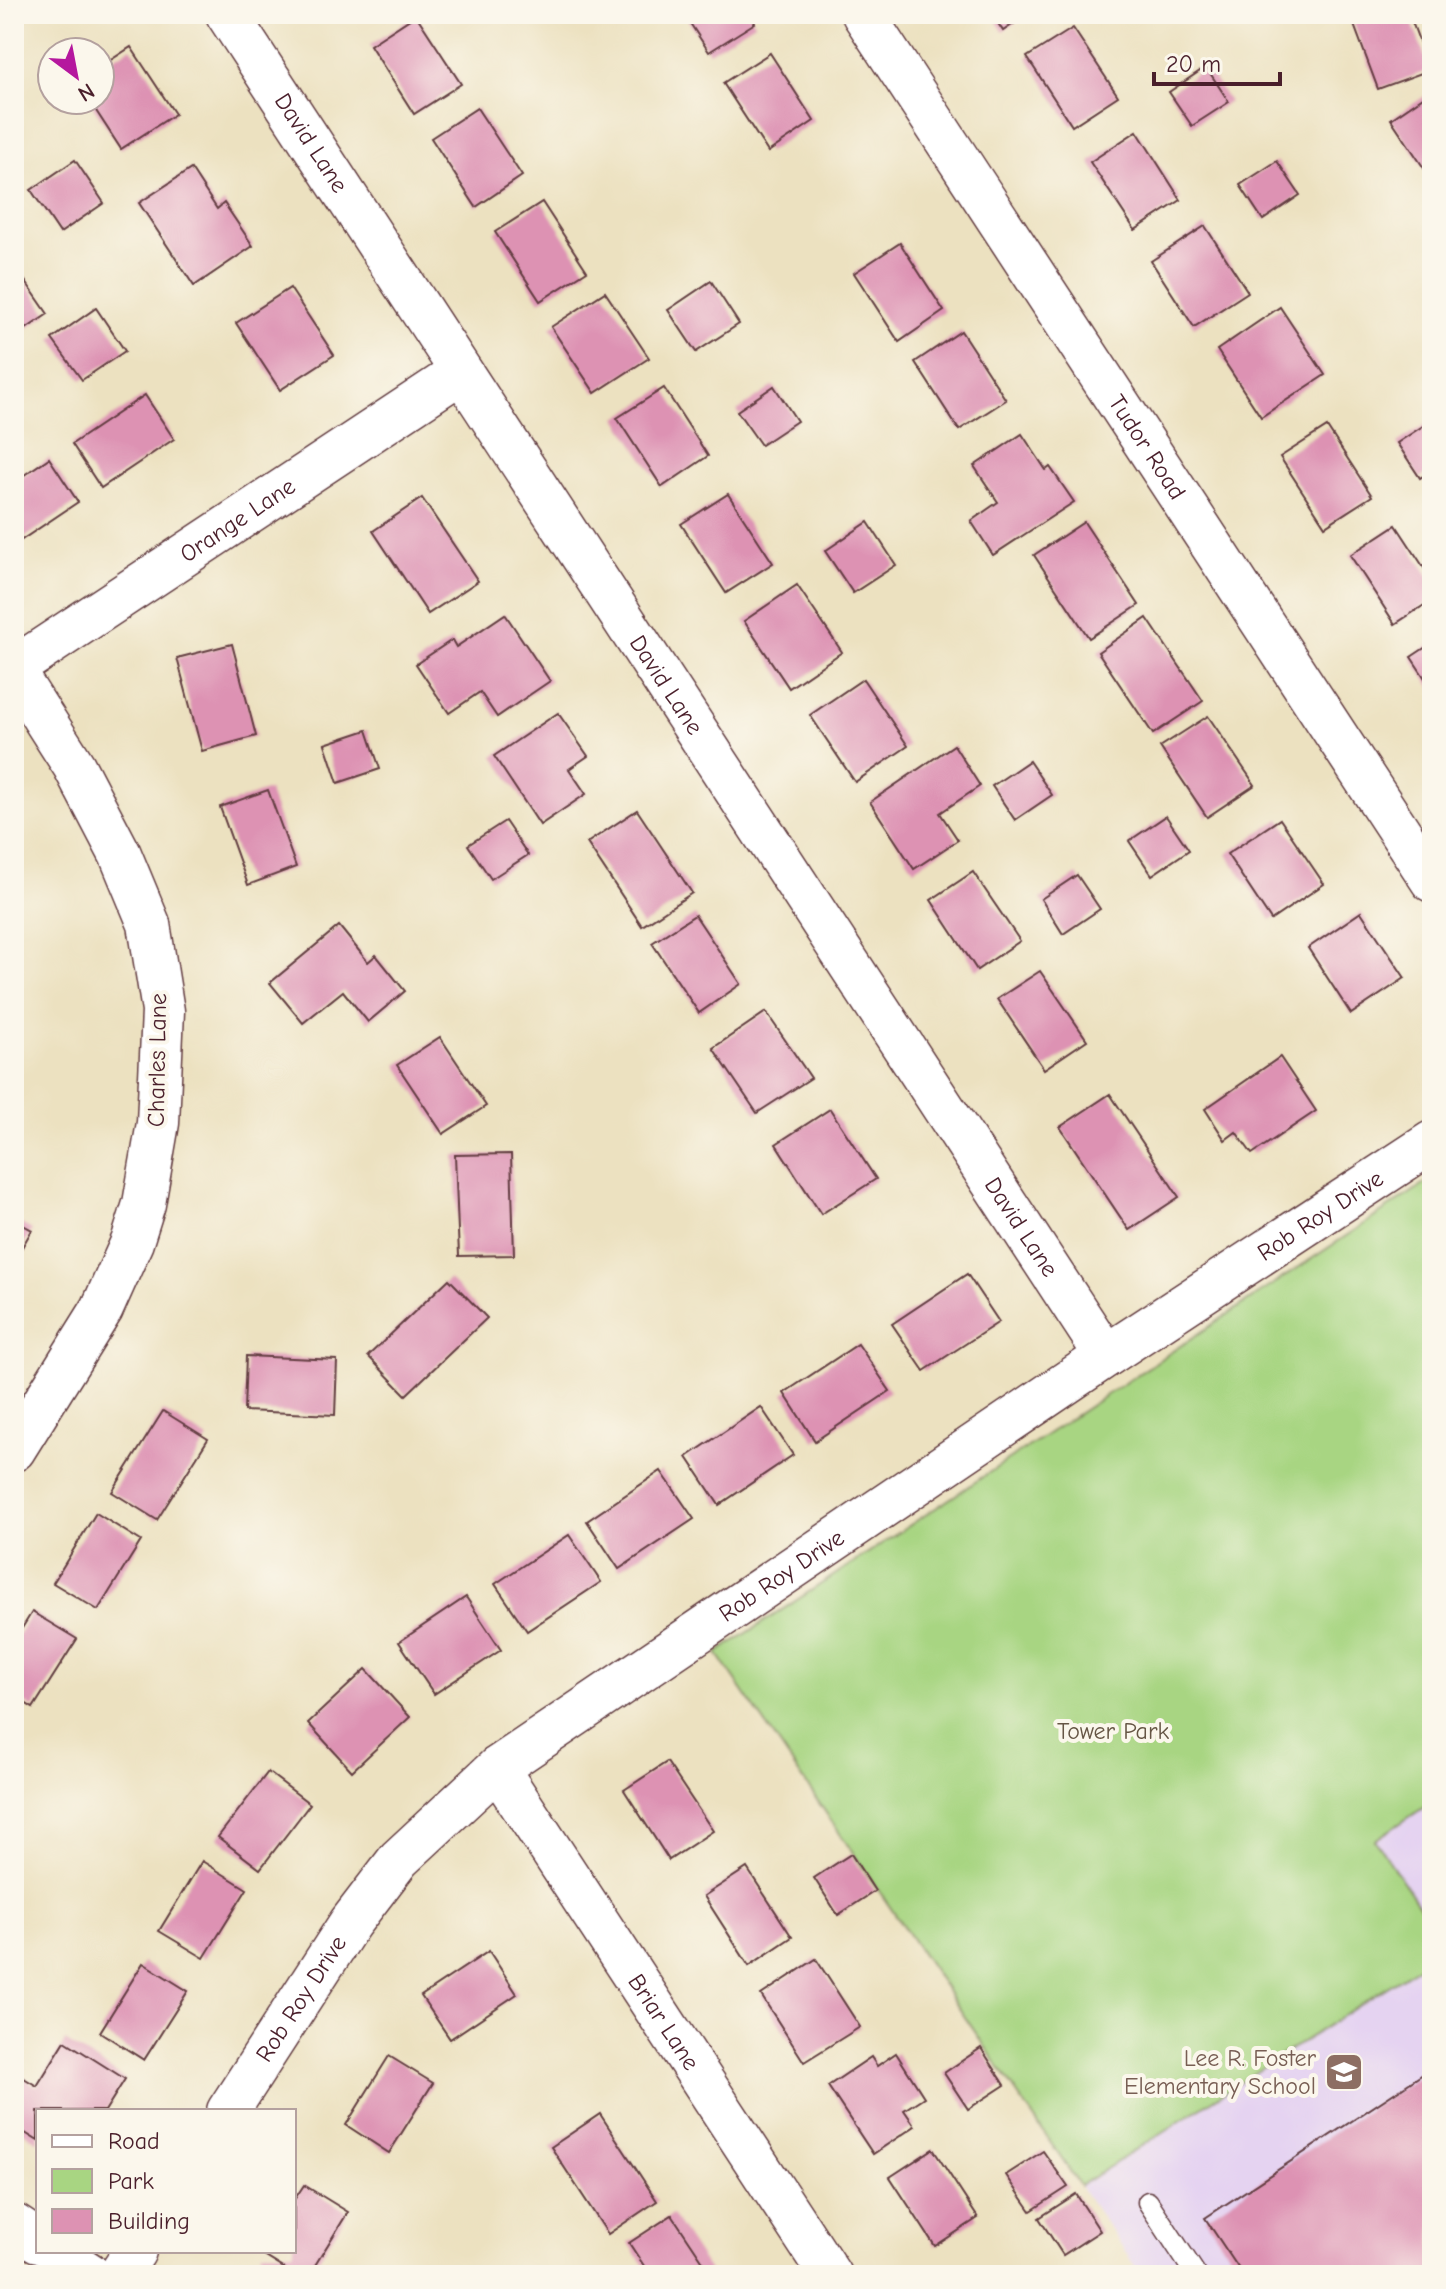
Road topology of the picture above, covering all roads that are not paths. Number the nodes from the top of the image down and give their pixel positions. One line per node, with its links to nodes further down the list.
1 (227, 14): 3 (street, David Lane)
2 (863, 14): 5 (street, Tudor Road)
3 (461, 372): 4 (street, Orange Lane); 7 (street, David Lane)
4 (14, 670): 8 (street, Charles Lane)
5 (1432, 881)
6 (1432, 1142): 7 (street, Rob Roy Drive)
7 (1106, 1356): 9 (street, Rob Roy Drive)
8 (14, 1450)
9 (497, 1768): 10 (street, Rob Roy Drive); 18 (street, Briar Lane)
10 (229, 2109)
11 (1148, 2202): 19 (lane)
12 (14, 2225): 13 (street)
13 (36, 2240)
14 (57, 2253): 16 (street)
15 (134, 2253): 17 (street)
16 (91, 2275)
17 (119, 2275)
18 (830, 2275)
19 (1196, 2275)

